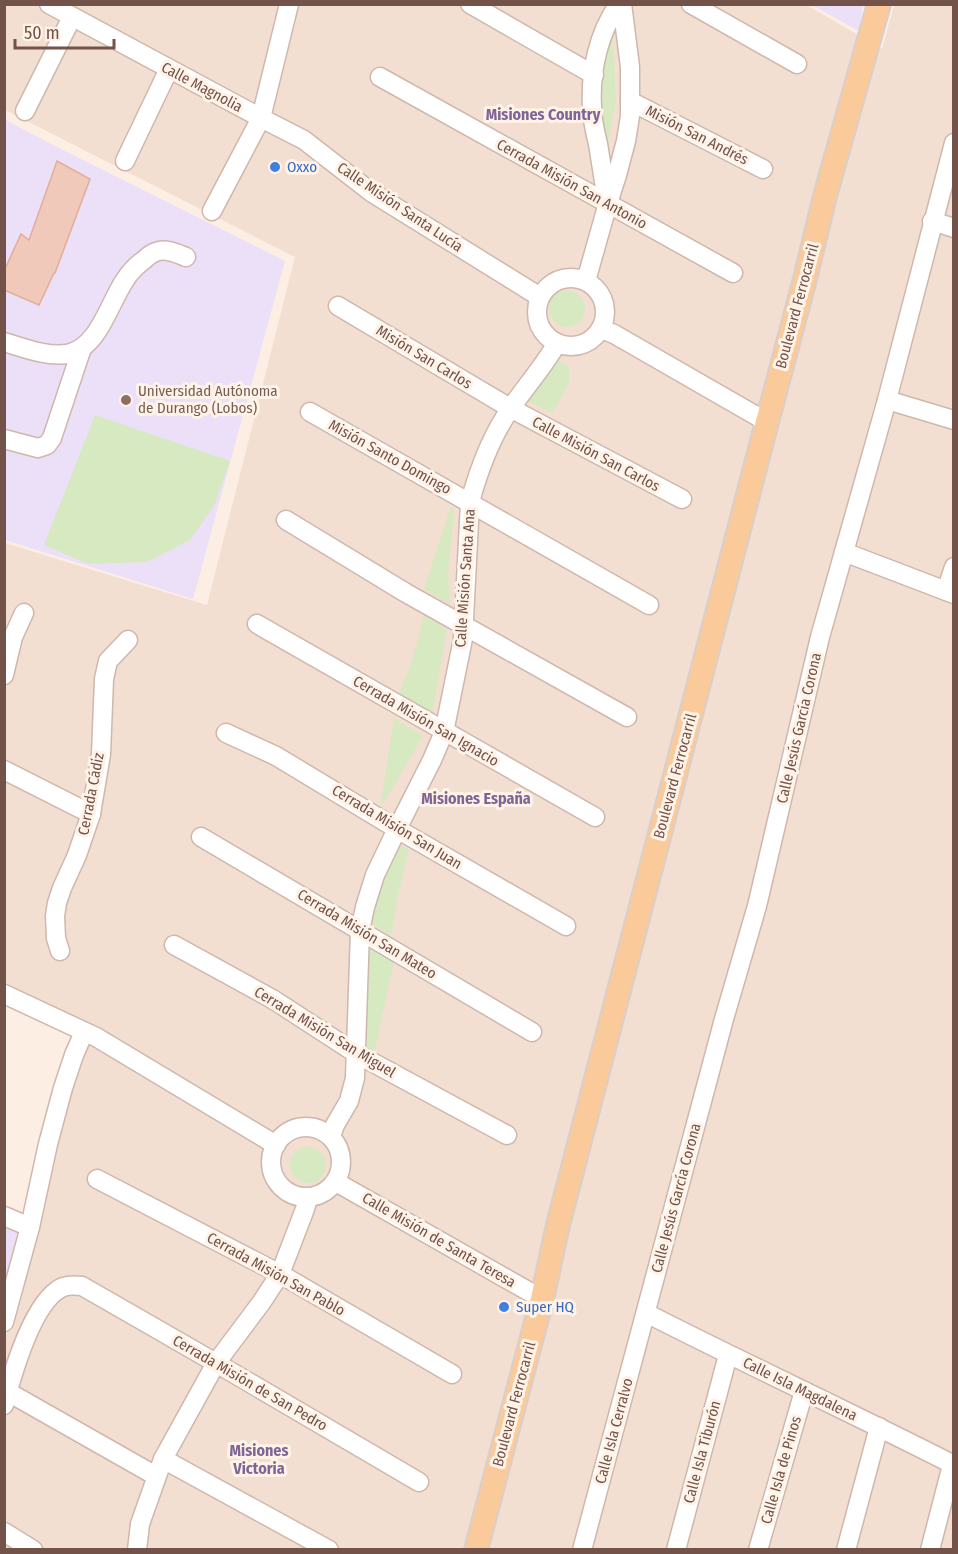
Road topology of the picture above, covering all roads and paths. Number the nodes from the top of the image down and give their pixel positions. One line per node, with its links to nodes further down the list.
1 (49, 4): 7 (street, Calle Magnolia)
2 (289, 4): 14 (street)
3 (470, 4): 10 (street)
4 (621, 4): 10 (street); 12 (street)
5 (691, 4): 8 (street)
6 (879, 4): 35 (main road, Boulevard Ferrocarril)
7 (72, 17): 9 (street, Calle Magnolia); 13 (street)
8 (797, 64)
9 (169, 69): 14 (street, Calle Magnolia); 16 (street)
10 (594, 75): 18 (street)
11 (380, 77): 18 (street, Cerrada Misión San Antonio)
12 (630, 101): 17 (street, Misión San Andrés); 18 (street)
13 (25, 111)
14 (261, 118): 19 (street); 25 (street, Calle Misión Santa Lucía)
15 (954, 143): 20 (street, Calle Jesús García Corona)
16 (125, 161)
17 (763, 169)
18 (608, 203): 23 (street, Cerrada Misión San Antonio); 24 (street)
19 (212, 211)
20 (932, 221): 21 (street); 31 (street, Calle Jesús García Corona)
21 (954, 228)
22 (186, 257): 30 (street)
23 (733, 273)
24 (586, 281): 25 (street); 27 (street)
25 (540, 297): 29 (street)
26 (338, 306): 32 (street, Misión San Carlos)
27 (600, 329): 29 (street); 35 (street)
28 (4, 342): 30 (street)
29 (558, 343): 32 (street, Calle Misión Santa Ana)
30 (82, 348): 36 (street)
31 (887, 400): 34 (street); 40 (street, Calle Jesús García Corona)
32 (510, 408): 37 (street, Calle Misión San Carlos); 38 (street, Calle Misión Santa Ana)
33 (310, 412): 38 (street, Misión Santo Domingo)
34 (954, 420)
35 (767, 422): 74 (main road, Boulevard Ferrocarril)
36 (4, 439)
37 (682, 499)
38 (470, 502): 43 (street, Misión Santo Domingo); 46 (street, Calle Misión Santa Ana)
39 (286, 520): 46 (street)
40 (844, 552): 42 (street); 75 (street, Calle Jesús García Corona)
41 (954, 567): 42 (street)
42 (950, 593)
43 (649, 605)
44 (24, 612): 48 (street)
45 (257, 624): 50 (street, Cerrada Misión San Ignacio)
46 (463, 625): 49 (street); 50 (street, Calle Misión Santa Ana)
47 (128, 640): 53 (street, Cerrada Cádiz)
48 (4, 675)
49 (627, 717)
50 (444, 732): 54 (street, Cerrada Misión San Ignacio); 55 (street, Calle Misión Santa Ana)
51 (226, 733): 55 (street, Cerrada Misión San Juan)
52 (4, 770): 53 (street)
53 (91, 813): 60 (street, Cerrada Cádiz)
54 (595, 817)
55 (397, 829): 57 (street, Cerrada Misión San Juan); 58 (street, Calle Misión Santa Ana)
56 (201, 837): 58 (street, Cerrada Misión San Mateo)
57 (566, 926)
58 (360, 931): 62 (street, Cerrada Misión San Mateo); 64 (street, Calle Misión Santa Ana)
59 (174, 945): 64 (street, Cerrada Misión San Miguel)
60 (60, 951)
61 (4, 994): 63 (street)
62 (532, 1032)
63 (90, 1035): 67 (street); 72 (street)
64 (357, 1054): 65 (street, Cerrada Misión San Miguel); 66 (street, Calle Misión Santa Ana)
65 (507, 1135)
66 (331, 1137): 67 (street); 69 (street)
67 (276, 1145): 70 (street)
68 (97, 1179): 73 (street, Cerrada Misión San Pablo)
69 (336, 1182): 70 (street); 74 (street, Calle Misión de Santa Teresa)
70 (308, 1198): 73 (street)
71 (4, 1216): 72 (street)
72 (30, 1227): 76 (street)
73 (280, 1274): 78 (street); 79 (street, Cerrada Misión San Pablo)
74 (542, 1299): 91 (main road, Boulevard Ferrocarril)
75 (646, 1313): 77 (street, Calle Isla Magdalena); 92 (street, Calle Isla Cerralvo)
76 (4, 1322)
77 (728, 1355): 80 (street, Calle Isla Magdalena); 93 (street, Calle Isla Tiburón)
78 (216, 1363): 81 (street, Cerrada Misión de San Pedro); 83 (street); 86 (street, Cerrada Misión de San Pedro)
79 (452, 1374)
80 (804, 1391): 82 (street, Calle Isla Magdalena); 94 (street, Calle Isla de Pinos)
81 (6, 1398): 85 (street)
82 (879, 1427): 84 (street, Calle Isla Magdalena); 95 (street)
83 (163, 1459): 85 (street); 90 (street)
84 (953, 1465): 96 (street)
85 (156, 1476): 89 (street)
86 (419, 1482)
87 (4, 1532): 88 (street)
88 (33, 1550)
89 (137, 1550)
90 (329, 1550)
91 (476, 1550)
92 (582, 1550)
93 (676, 1550)
94 (758, 1550)
95 (846, 1550)
96 (930, 1550)

